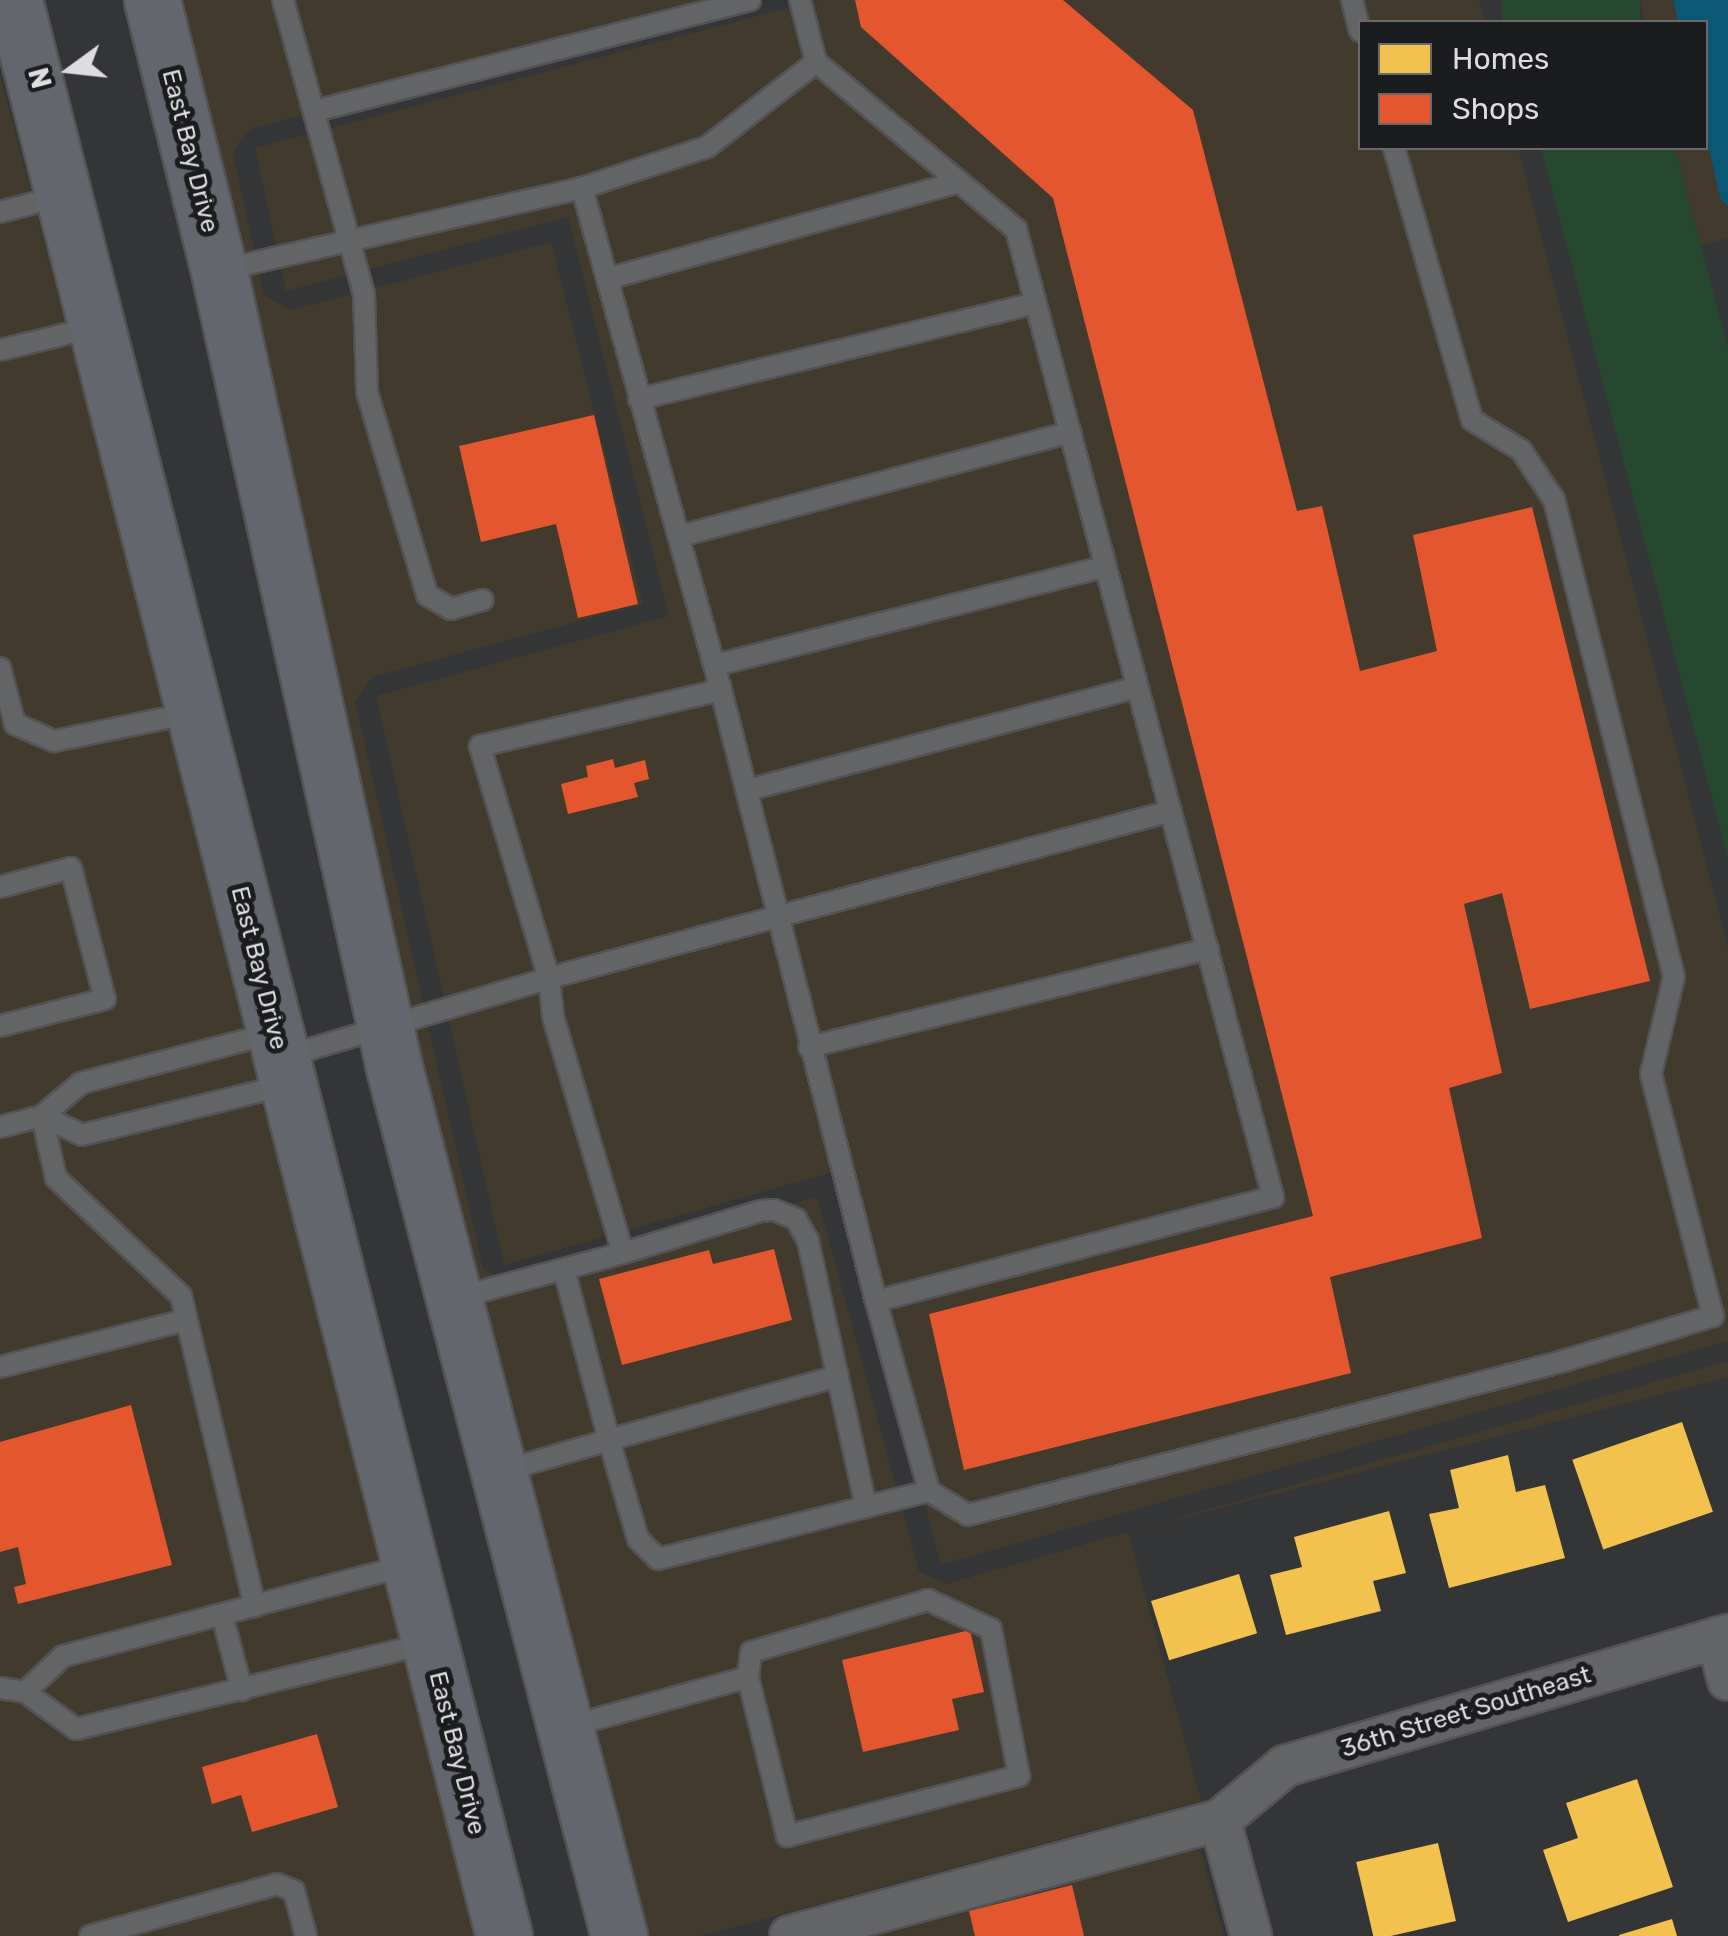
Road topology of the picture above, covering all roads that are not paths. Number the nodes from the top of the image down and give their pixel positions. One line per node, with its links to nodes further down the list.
1 (14, 0): 11 (main road, East Bay Drive)
2 (152, 0): 14 (main road, East Bay Drive)
3 (283, 0): 7 (lane)
4 (750, 0): 7 (lane)
5 (800, 0): 6 (lane)
6 (816, 62): 9 (lane); 10 (lane)
7 (315, 111): 13 (lane)
8 (1395, 150): 50 (lane)
9 (960, 182): 15 (lane); 16 (lane)
10 (582, 188): 13 (lane); 15 (lane)
11 (63, 195): 12 (lane); 17 (main road, East Bay Drive)
12 (0, 212)
13 (352, 243): 14 (lane); 23 (lane)
14 (219, 270): 36 (main road, East Bay Drive)
15 (607, 279): 19 (lane)
16 (1035, 303): 19 (lane); 20 (lane)
17 (97, 326): 18 (lane); 28 (main road, East Bay Drive)
18 (0, 350)
19 (639, 398): 21 (lane)
20 (1070, 432): 21 (lane); 22 (lane)
21 (680, 536): 24 (lane)
22 (1106, 566): 24 (lane); 26 (lane)
23 (483, 600)
24 (716, 666): 27 (lane)
25 (0, 668): 28 (lane)
26 (1137, 687): 29 (lane); 30 (lane)
27 (722, 690): 29 (lane); 34 (lane)
28 (194, 713): 38 (main road, East Bay Drive)
29 (748, 790): 32 (lane)
30 (1170, 811): 32 (lane); 33 (lane)
31 (0, 887): 35 (lane)
32 (775, 916): 34 (lane); 37 (lane)
33 (1208, 950): 37 (lane); 44 (lane)
34 (549, 978): 36 (lane); 41 (lane)
35 (0, 1026)
36 (386, 1026): 38 (lane); 43 (main road, East Bay Drive)
37 (809, 1046): 44 (lane)
38 (282, 1058): 39 (lane); 39 (lane); 52 (main road, East Bay Drive)
39 (42, 1116): 40 (lane); 45 (lane)
40 (0, 1127)
41 (624, 1254): 42 (lane); 47 (lane)
42 (565, 1272): 43 (lane); 48 (lane)
43 (454, 1299): 49 (main road, East Bay Drive)
44 (876, 1301): 50 (lane)
45 (186, 1320): 46 (lane); 53 (lane)
46 (0, 1367)
47 (838, 1376): 48 (lane); 51 (lane)
48 (610, 1440): 49 (lane); 51 (lane)
49 (499, 1472): 62 (main road, East Bay Drive)
50 (928, 1491): 51 (lane)
51 (866, 1507)
52 (410, 1565): 53 (lane); 56 (main road, East Bay Drive)
53 (255, 1606): 54 (lane)
54 (222, 1615): 60 (lane); 61 (lane)
55 (1722, 1636): 58 (street); 63 (street, 36th Street Southeast)
56 (430, 1643): 60 (lane); 66 (main road, East Bay Drive)
57 (748, 1677): 57 (lane); 62 (lane)
58 (1728, 1680)
59 (0, 1688): 61 (lane)
60 (242, 1690): 61 (lane)
61 (25, 1692)
62 (565, 1728): 67 (main road, East Bay Drive)
63 (1220, 1820): 68 (street); 69 (street)
64 (90, 1936): 65 (lane)
65 (306, 1936)
66 (504, 1936)
67 (619, 1936)
68 (790, 1936)
69 (1251, 1936)

